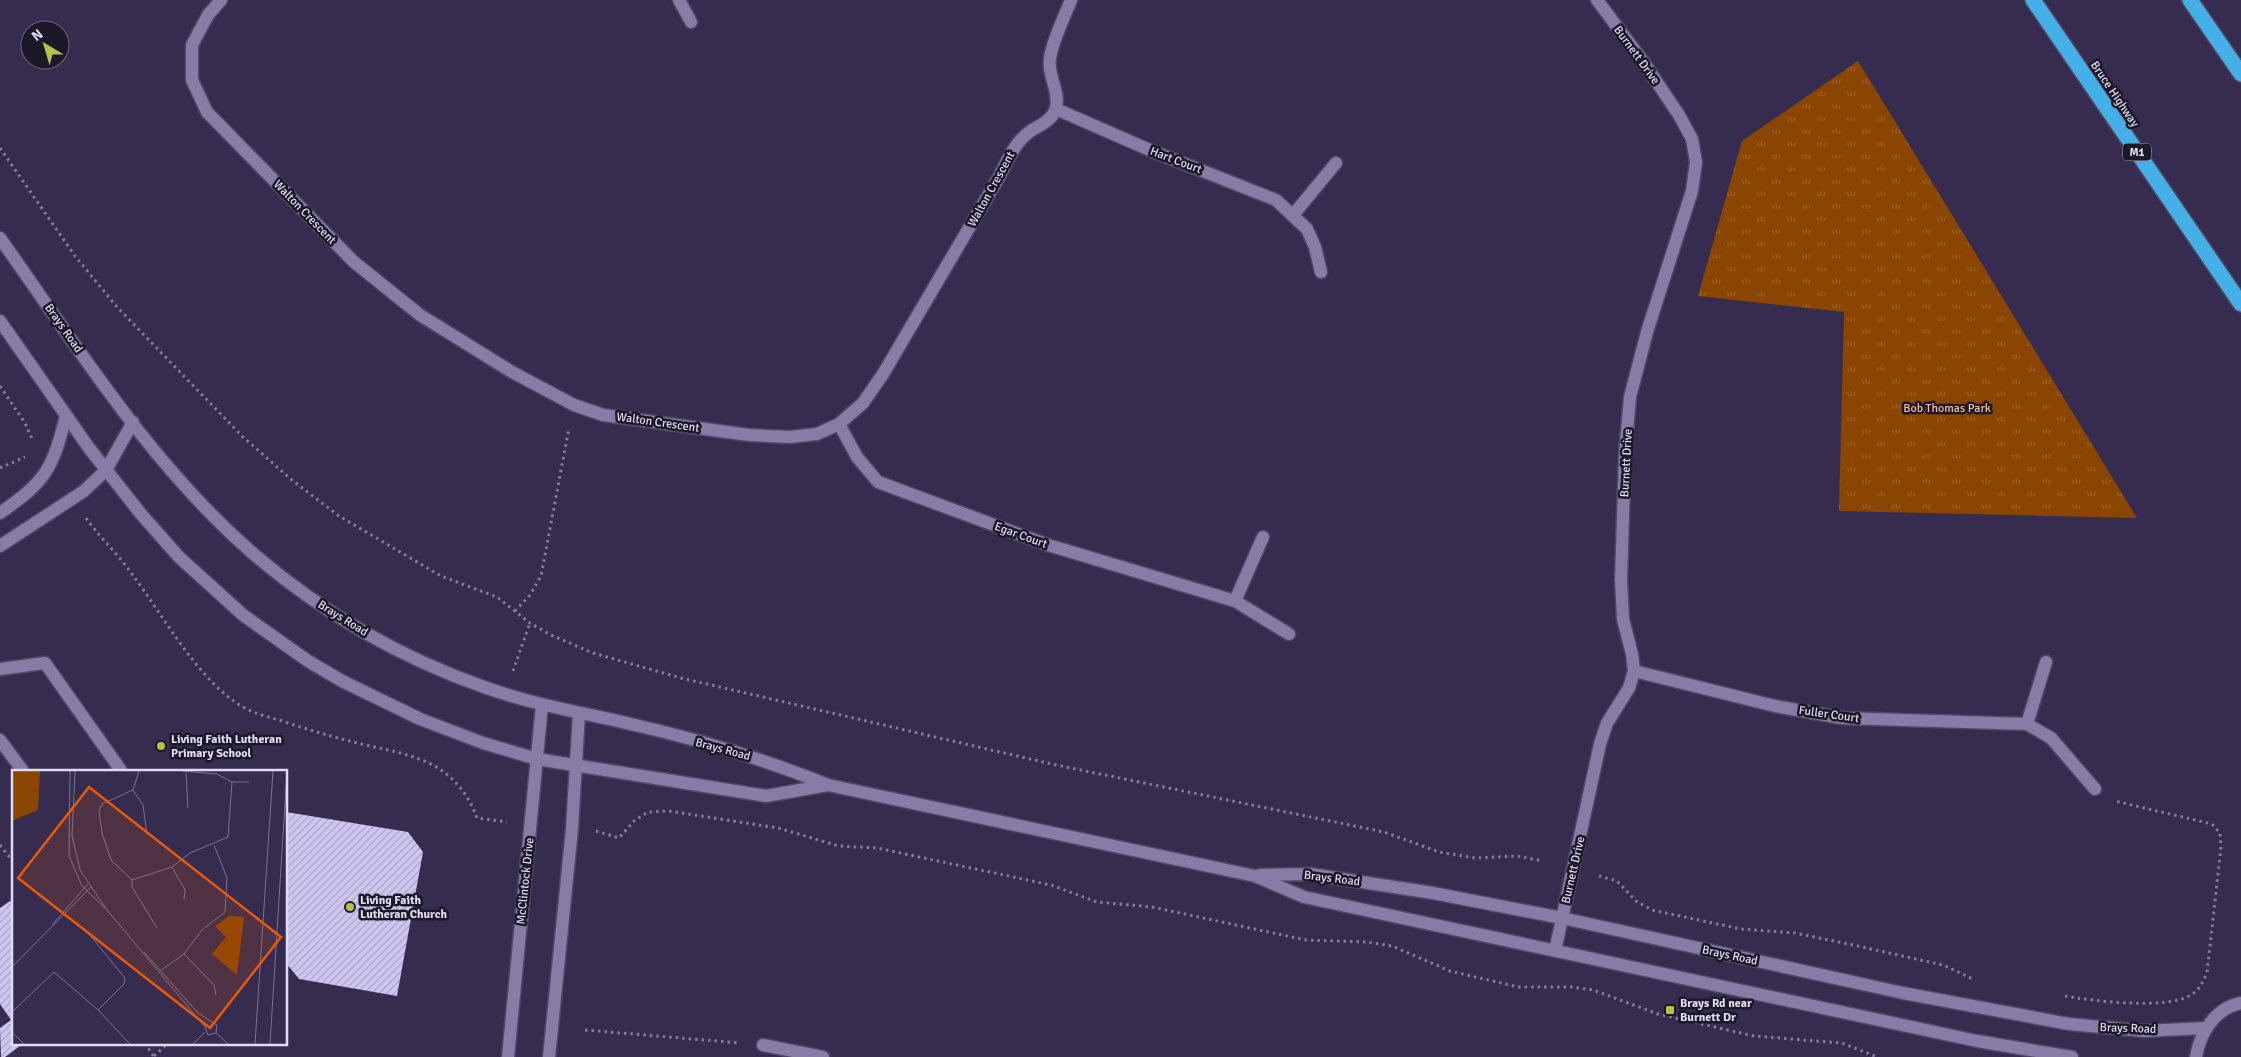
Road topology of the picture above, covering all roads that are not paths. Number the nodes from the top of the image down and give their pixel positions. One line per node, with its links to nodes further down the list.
1 (222, 0): 18 (street, Walton Crescent)
2 (679, 0): 7 (street)
3 (1071, 0): 9 (street)
4 (1597, 0): 27 (street, Burnett Drive)
5 (2033, 0): 14 (highway, Bruce Highway / M1)
6 (2190, 0): 8 (highway)
7 (690, 22)
8 (2241, 74)
9 (1056, 109): 11 (street, Hart Court); 18 (street, Walton Crescent)
10 (1336, 163): 11 (street)
11 (1293, 215): 13 (street, Hart Court)
12 (0, 238): 17 (street, Brays Road)
13 (1321, 272)
14 (2241, 304)
15 (0, 322): 16 (street, Brays Road)
16 (66, 416): 19 (street, Brays Road); 20 (street)
17 (133, 422): 19 (street); 28 (street, Brays Road)
18 (839, 424): 23 (street, Egar Court)
19 (106, 470): 22 (street); 32 (street, Brays Road)
20 (0, 513)
21 (1263, 538): 23 (street)
22 (0, 546)
23 (1235, 601): 24 (street, Egar Court)
24 (1289, 634)
25 (2046, 662): 30 (street)
26 (0, 669): 35 (street)
27 (1634, 671): 30 (street, Fuller Court); 39 (street, Burnett Drive)
28 (542, 705): 29 (street, Brays Road); 32 (street, McClintock Drive)
29 (579, 713): 33 (street); 36 (street, Brays Road)
30 (2028, 724): 37 (street, Fuller Court)
31 (0, 740): 34 (street)
32 (537, 759): 33 (street, Brays Road); 44 (street, McClintock Drive)
33 (577, 767): 36 (street, Brays Road); 45 (street)
34 (21, 770)
35 (119, 770)
36 (828, 785): 38 (street, Brays Road)
37 (2095, 789)
38 (1255, 876): 39 (street, Brays Road); 40 (street, Brays Road)
39 (1562, 918): 40 (street, Burnett Drive); 42 (street, Brays Road)
40 (1555, 951): 47 (street, Brays Road)
41 (2241, 1003): 42 (street)
42 (2205, 1028): 48 (street)
43 (763, 1045): 46 (street)
44 (508, 1057)
45 (549, 1057)
46 (822, 1057)
47 (2072, 1057)
48 (2196, 1057)

